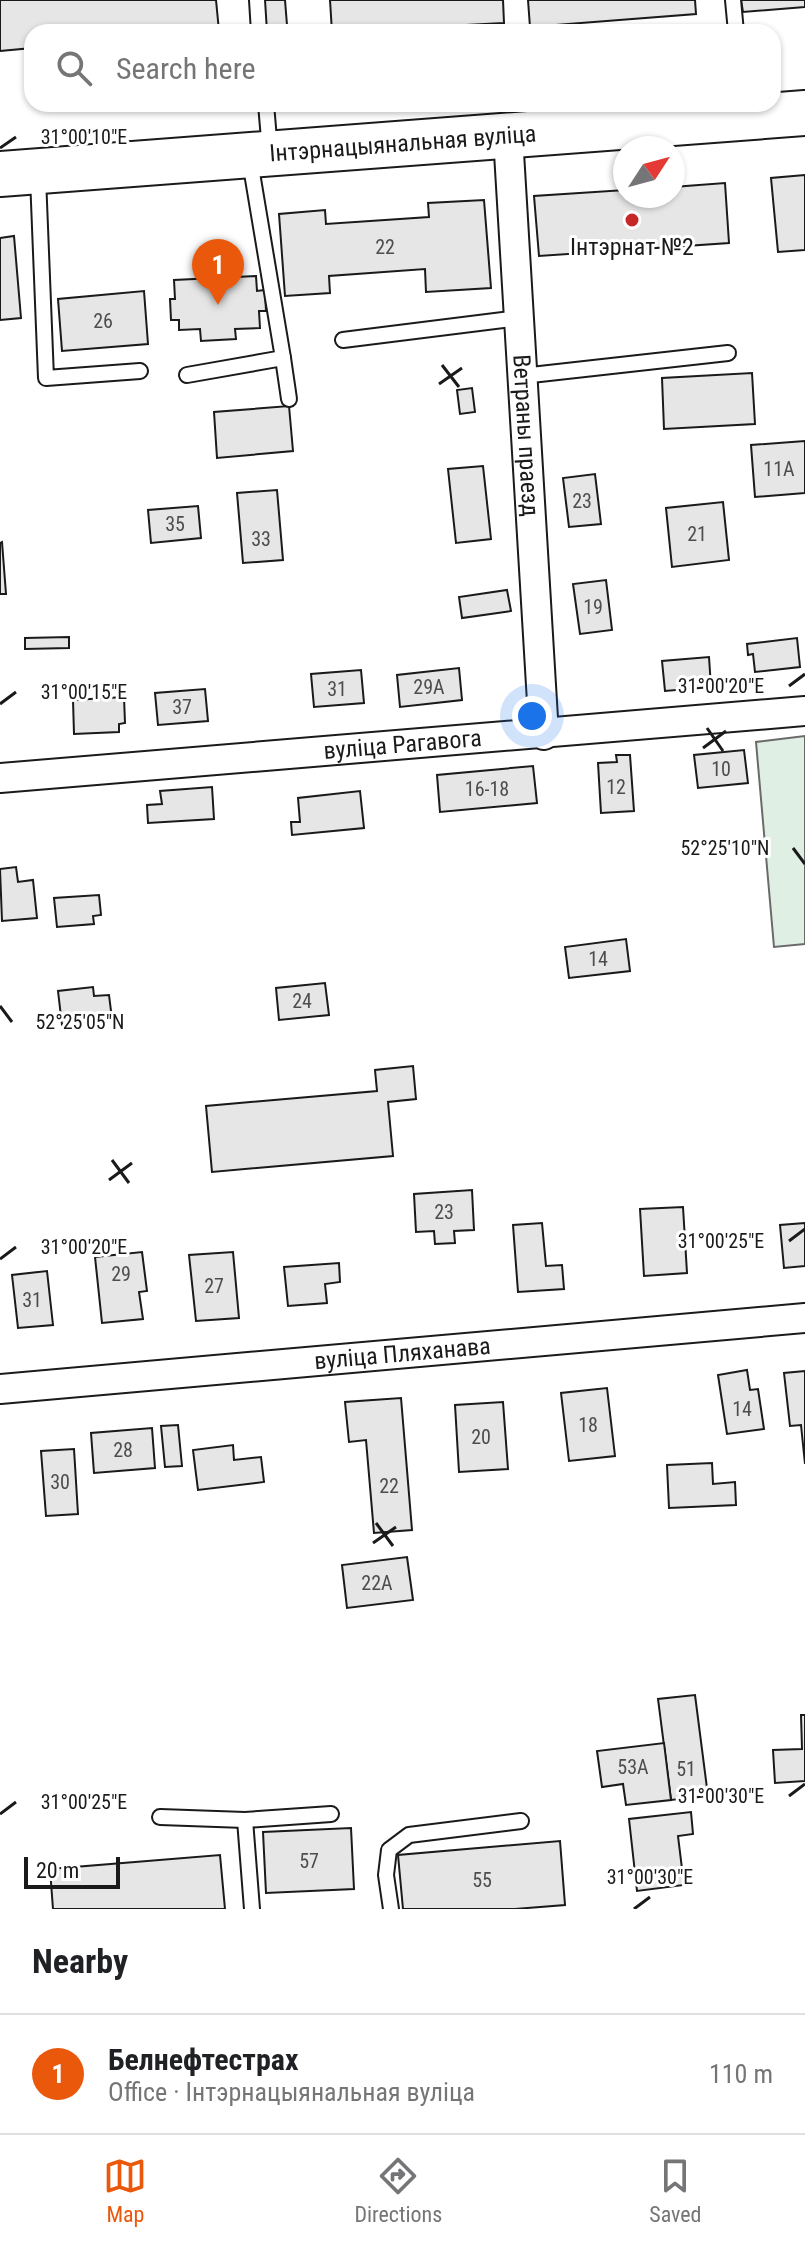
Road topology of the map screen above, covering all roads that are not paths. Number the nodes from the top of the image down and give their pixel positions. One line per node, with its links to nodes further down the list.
1 (257, 0): 3 (lane)
2 (733, 0): 4 (lane)
3 (258, 24)
4 (735, 24)
5 (265, 112): 10 (lane)
6 (735, 112): 9 (main road, Інтэрнацыянальная вуліца)
7 (774, 112): 8 (main road, Інтэрнацыянальная вуліца)
8 (805, 113)
9 (508, 136): 10 (main road, Інтэрнацыянальная вуліца); 12 (street, Ветраны праезд)
10 (259, 156): 11 (main road, Інтэрнацыянальная вуліца); 15 (lane)
11 (19, 173): 16 (lane)
12 (519, 318): 13 (lane); 18 (street, Ветраны праезд)
13 (343, 340)
14 (728, 353): 18 (lane)
15 (283, 358): 17 (lane); 19 (lane)
16 (140, 371)
17 (187, 375)
18 (522, 376): 21 (street, Ветраны праезд)
19 (289, 399)
20 (805, 711): 21 (street, вуліца Рагавога)
21 (544, 735): 22 (street, вуліца Рагавога)
22 (0, 778)
23 (805, 1318): 24 (street, вуліца Пляханава)
24 (0, 1389)
25 (331, 1814): 27 (lane)
26 (160, 1817): 27 (lane)
27 (245, 1820): 29 (lane)
28 (521, 1821): 30 (lane)
29 (252, 1909)
30 (391, 1909)

